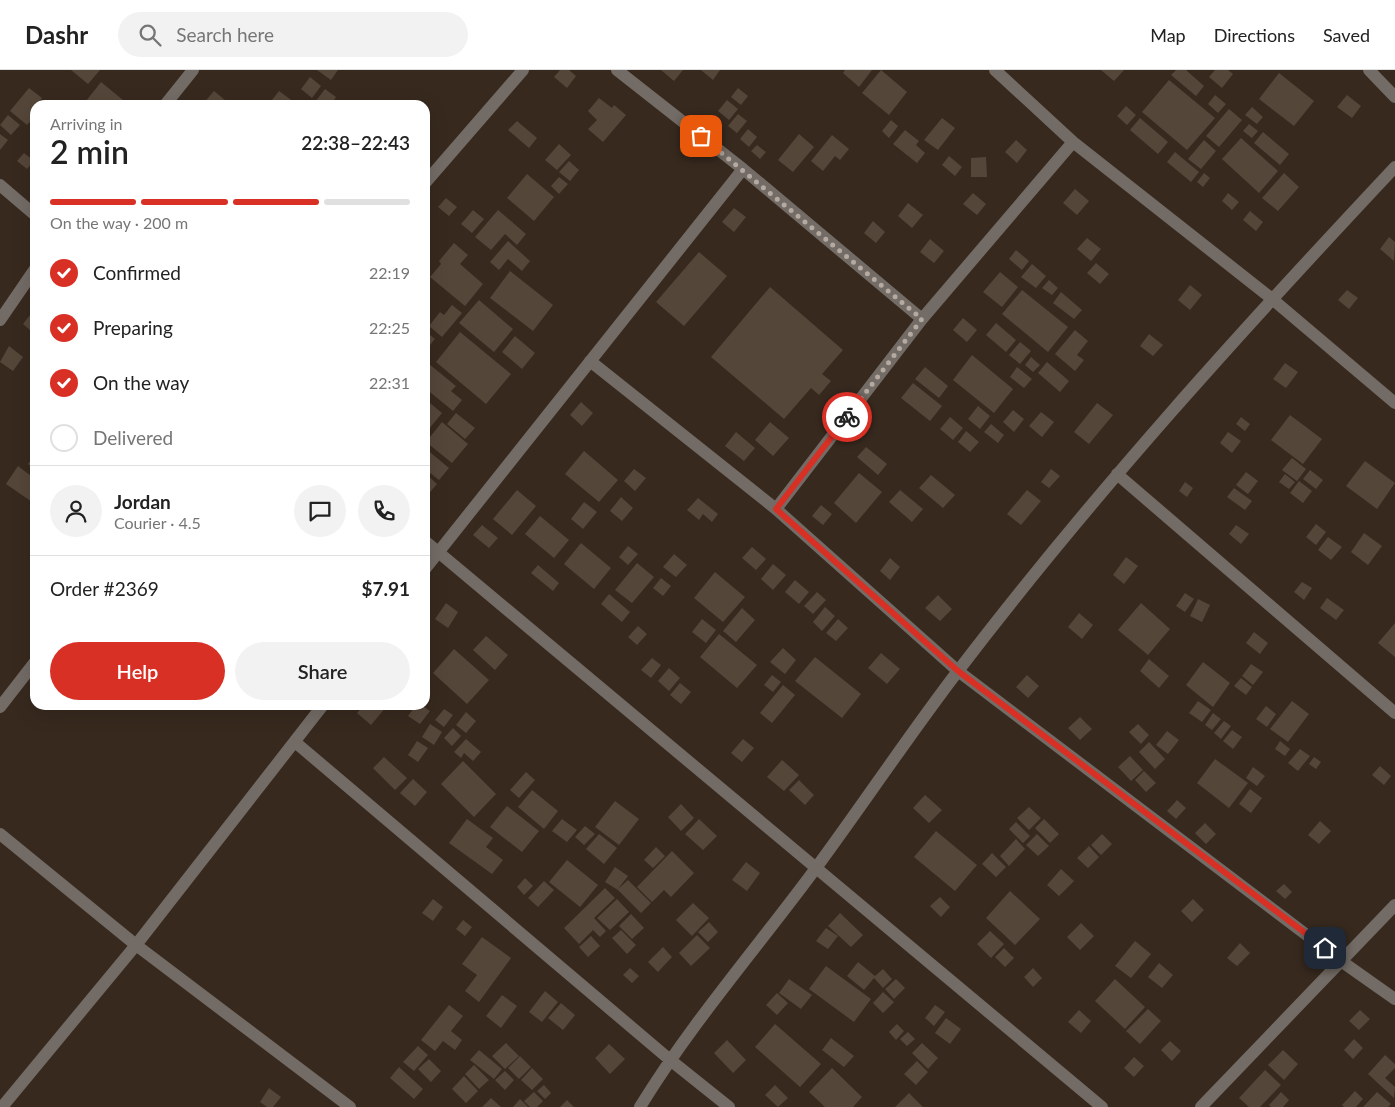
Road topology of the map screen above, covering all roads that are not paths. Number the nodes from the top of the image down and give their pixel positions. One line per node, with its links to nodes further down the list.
1 (193, 70): 7 (street)
2 (523, 70): 11 (street)
3 (617, 70): 10 (street)
4 (995, 70): 8 (street)
5 (1369, 70): 6 (street)
6 (1395, 97)
7 (169, 100)
8 (1073, 142): 15 (street); 16 (street)
9 (1395, 167): 15 (street)
10 (743, 169): 16 (street); 18 (street)
11 (430, 177)
12 (0, 185): 13 (street)
13 (30, 211)
14 (30, 276): 17 (street)
15 (1271, 298): 19 (street); 20 (street)
16 (922, 319): 21 (street)
17 (0, 320)
18 (590, 361): 21 (street); 23 (street)
19 (1395, 402)
20 (1117, 474): 26 (street); 29 (street)
21 (776, 509): 26 (street)
22 (430, 545): 23 (street)
23 (438, 552): 24 (street); 32 (street)
24 (430, 562)
25 (30, 668): 27 (street)
26 (958, 671): 32 (street); 35 (street)
27 (0, 707)
28 (318, 710): 30 (street)
29 (1395, 713)
30 (295, 742): 34 (street); 37 (street)
31 (0, 834): 34 (street)
32 (816, 869): 37 (street); 42 (street)
33 (1395, 905): 35 (street)
34 (136, 945): 38 (street); 39 (street)
35 (1341, 961): 36 (street); 43 (street)
36 (1395, 999)
37 (669, 1060): 40 (street); 41 (street)
38 (2, 1107)
39 (350, 1107)
40 (640, 1107)
41 (729, 1107)
42 (1102, 1107)
43 (1201, 1107)

